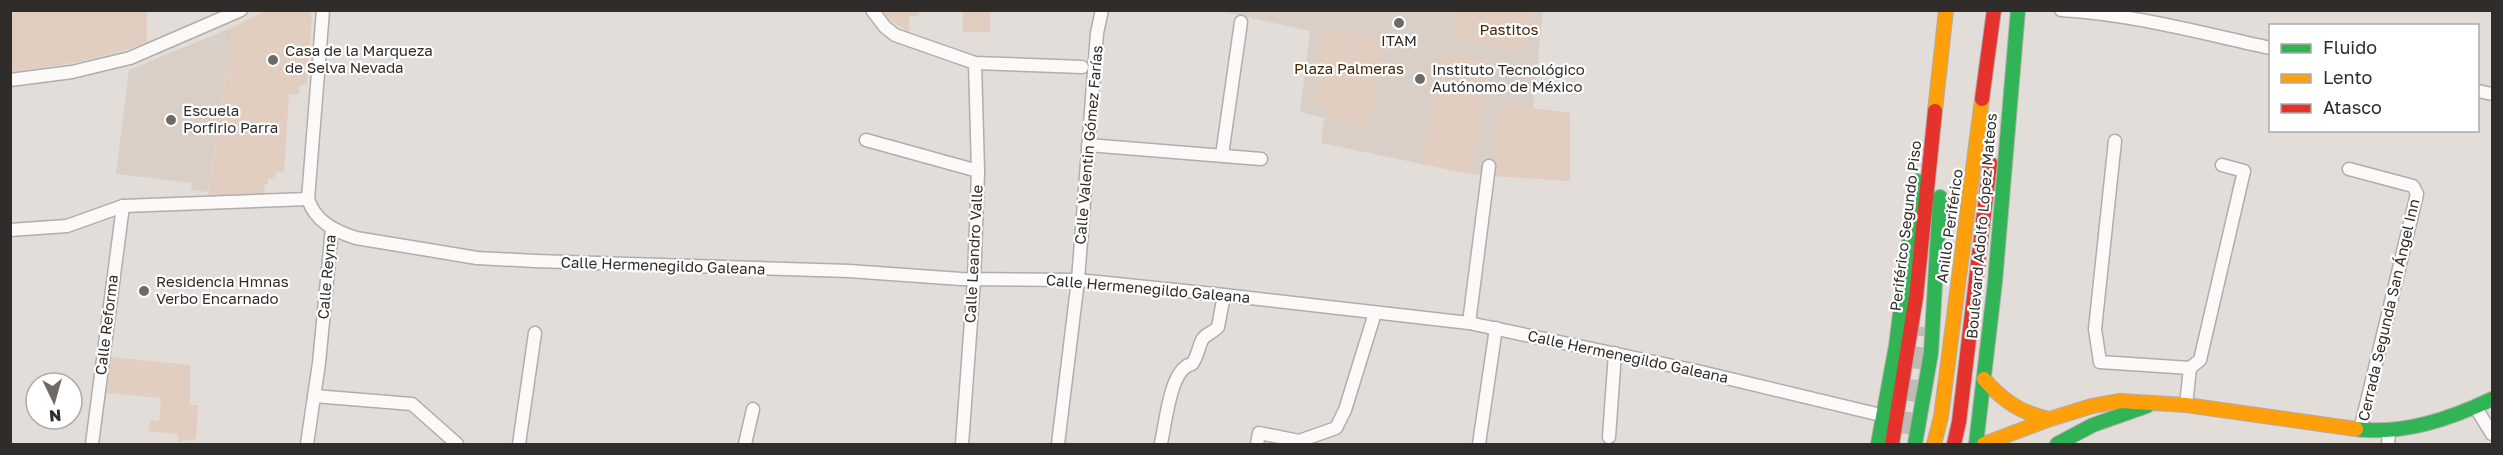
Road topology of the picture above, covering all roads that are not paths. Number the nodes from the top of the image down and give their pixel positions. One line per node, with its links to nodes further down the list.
1 (241, 10): 17 (street)
2 (323, 10): 29 (street)
3 (872, 10): 15 (street)
4 (1102, 10): 21 (street, Calle Valentin Gómez Farías)
5 (1939, 10): 51 (main road)
6 (1947, 10): 69 (main road, Periférico Segundo Piso)
7 (1959, 10): 30 (main road, Anillo Periférico)
8 (2005, 10): 18 (main road)
9 (2018, 10): 44 (main road, Boulevard Adolfo López Mateos)
10 (2061, 10): 13 (street)
11 (1994, 16): 14 (main road); 71 (main road, Anillo Periférico)
12 (1241, 22): 23 (street)
13 (2269, 48)
14 (1994, 61)
15 (975, 63): 16 (street); 28 (street, Calle Leandro Valle)
16 (1082, 67)
17 (10, 80)
18 (1996, 99)
19 (866, 140): 28 (street)
20 (2115, 141): 43 (street)
21 (1088, 145): 23 (street); 36 (street, Calle Valentin Gómez Farías)
22 (1992, 146): 72 (main road)
23 (1222, 155): 24 (street)
24 (1261, 159)
25 (2222, 165): 43 (street)
26 (1489, 166): 39 (street)
27 (2349, 169): 53 (street, Cerrada Segunda San Ángel Inn)
28 (978, 171): 35 (street, Calle Leandro Valle)
29 (308, 199): 31 (street); 32 (street, Calle Reyna)
30 (1940, 199): 34 (main road); 70 (main road, Anillo Periférico)
31 (123, 206): 33 (street); 59 (street, Calle Reforma)
32 (332, 228): 35 (street, Calle Hermenegildo Galeana); 45 (street, Calle Reyna)
33 (10, 230)
34 (1934, 236)
35 (974, 280): 36 (street, Calle Hermenegildo Galeana); 64 (street, Calle Leandro Valle)
36 (1078, 280): 37 (street, Calle Hermenegildo Galeana); 65 (street, Calle Valentin Gómez Farías)
37 (1224, 295): 38 (street, Calle Hermenegildo Galeana); 57 (street)
38 (1375, 314): 39 (street, Calle Hermenegildo Galeana); 58 (street)
39 (1469, 323): 40 (street, Calle Hermenegildo Galeana)
40 (1496, 328): 42 (street, Calle Hermenegildo Galeana); 67 (street)
41 (535, 333): 62 (street)
42 (1615, 353): 51 (street, Calle Hermenegildo Galeana); 55 (street)
43 (2190, 368): 48 (street)
44 (1984, 379): 52 (main road); 73 (main road, Boulevard Adolfo López Mateos)
45 (314, 396): 60 (street, Calle Reyna); 61 (street)
46 (2493, 399): 49 (main road)
47 (2153, 404): 48 (main road); 52 (main road); 75 (main road)
48 (2187, 405): 53 (main road)
49 (2476, 408): 54 (street); 56 (main road)
50 (753, 409): 63 (street)
51 (1885, 416): 68 (main road)
52 (2050, 419): 74 (main road)
53 (2360, 430): 56 (main road)
54 (2493, 434)
55 (1609, 437)
56 (2389, 438)
57 (1161, 443)
58 (1299, 443): 66 (street)
59 (92, 444)
60 (307, 444)
61 (457, 444)
62 (519, 444)
63 (745, 444)
64 (962, 444)
65 (1058, 444)
66 (1257, 444)
67 (1479, 444)
68 (1878, 444)
69 (1892, 444)
70 (1915, 444)
71 (1934, 444)
72 (1954, 444)
73 (1976, 444)
74 (1984, 444)
75 (2057, 444)

